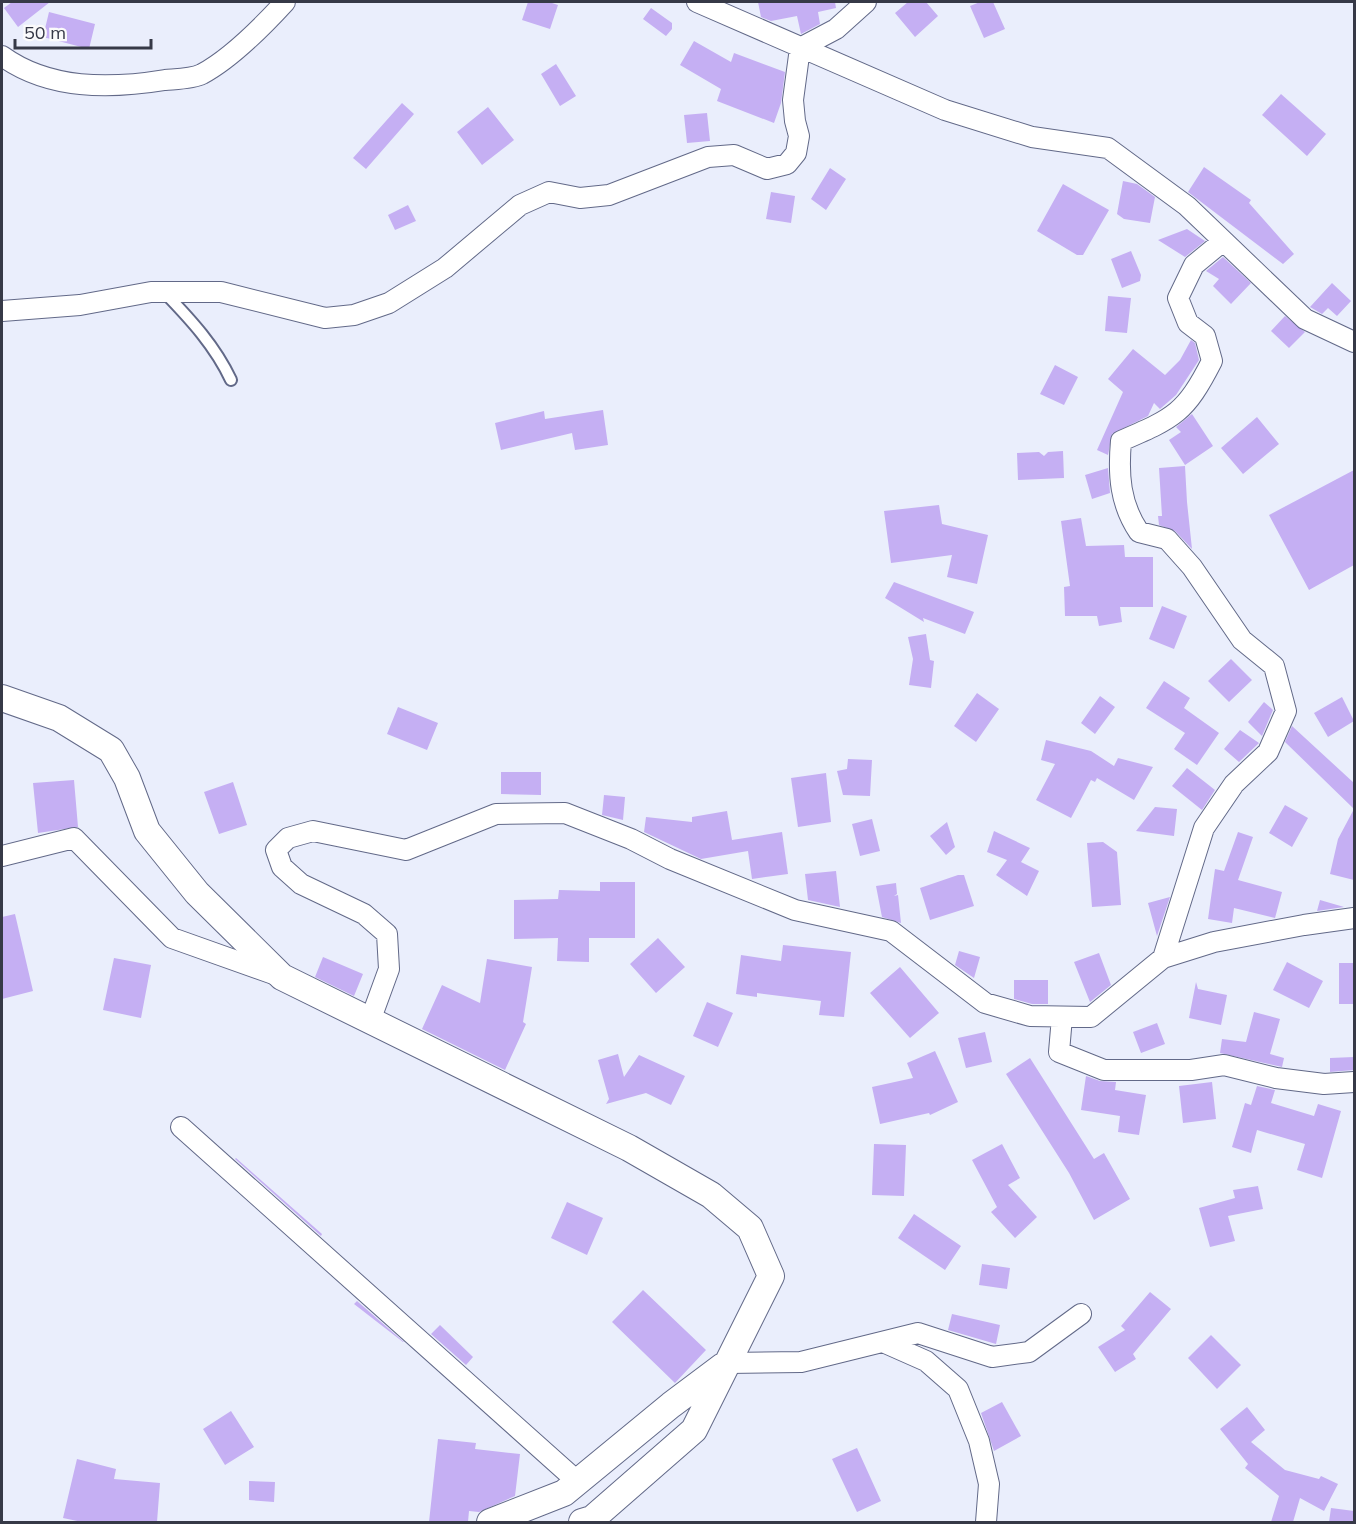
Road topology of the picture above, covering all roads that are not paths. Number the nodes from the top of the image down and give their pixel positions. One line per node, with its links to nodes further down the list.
1 (285, 2): 5 (street)
2 (697, 2): 4 (street)
3 (866, 2): 4 (street)
4 (800, 48): 6 (street); 7 (street)
5 (2, 56)
6 (1222, 242): 9 (street); 14 (street)
7 (164, 292): 8 (street); 10 (lane)
8 (2, 311)
9 (1354, 342)
10 (231, 380)
11 (2, 698): 15 (street)
12 (2, 856): 15 (street)
13 (1354, 917): 14 (street)
14 (1163, 958): 16 (street)
15 (282, 977): 17 (street)
16 (1062, 1017): 17 (street); 18 (street)
17 (370, 1021): 22 (street)
18 (1354, 1082)
19 (181, 1127): 23 (street)
20 (1081, 1314): 21 (street)
21 (883, 1342): 22 (street); 26 (street)
22 (728, 1363): 23 (street); 25 (street)
23 (578, 1482): 24 (street)
24 (490, 1522)
25 (582, 1522)
26 (986, 1522)

